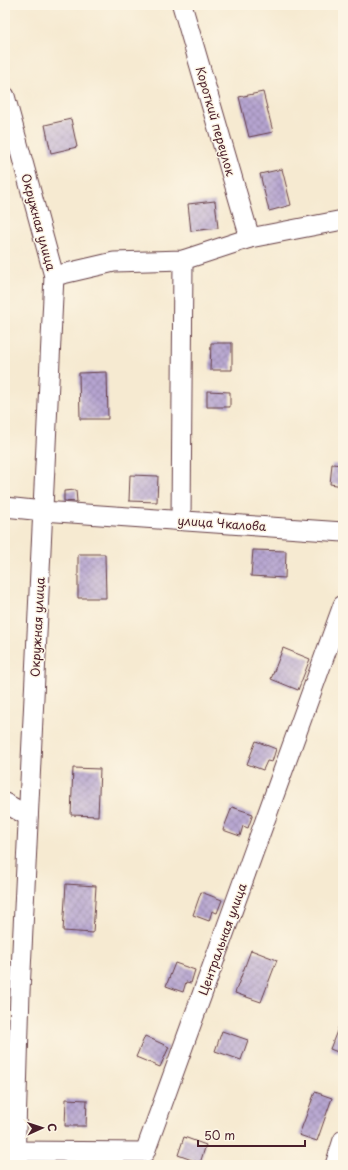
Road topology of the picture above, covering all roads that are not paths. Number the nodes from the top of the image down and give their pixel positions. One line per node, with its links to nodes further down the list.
1 (182, 5): 4 (street, Короткий переулок)
2 (5, 96): 6 (street, Окружная улица)
3 (343, 220): 4 (street)
4 (250, 238): 5 (street)
5 (183, 260): 6 (street); 9 (street)
6 (54, 276): 8 (street, Окружная улица)
7 (5, 507): 8 (street, улица Чкалова)
8 (43, 511): 9 (street, улица Чкалова); 13 (street, Окружная улица)
9 (181, 520): 10 (street, улица Чкалова)
10 (343, 532)
11 (343, 605): 15 (street, Центральная улица)
12 (5, 803): 13 (street)
13 (28, 816): 15 (street, Окружная улица)
14 (343, 1140): 16 (street)
15 (15, 1158)
16 (335, 1165)

